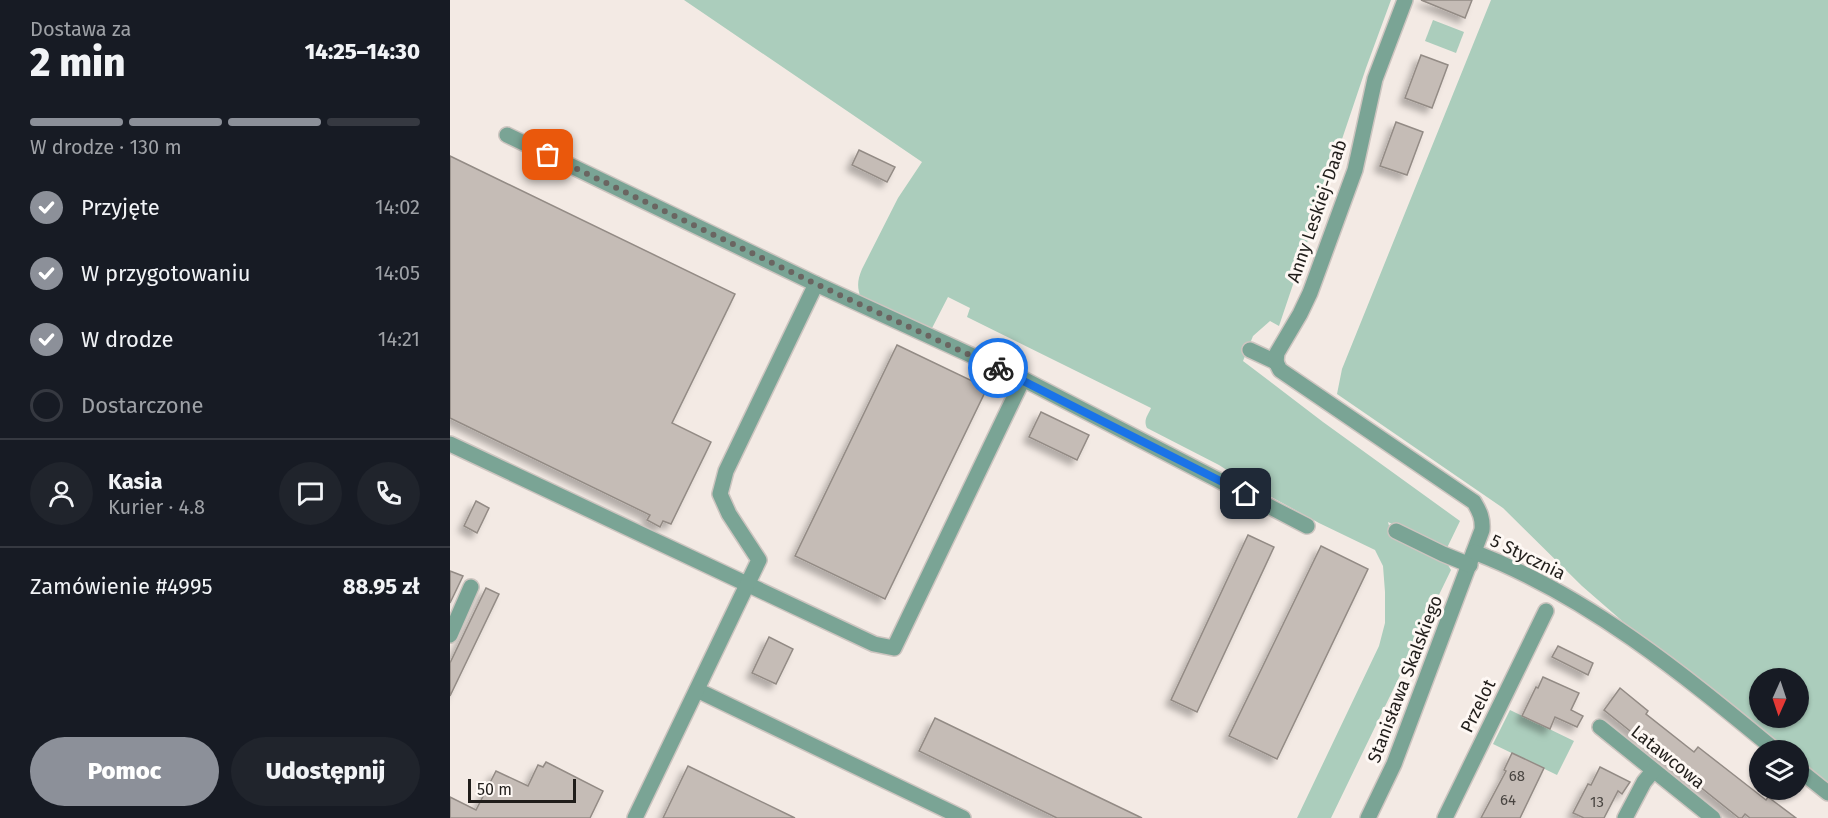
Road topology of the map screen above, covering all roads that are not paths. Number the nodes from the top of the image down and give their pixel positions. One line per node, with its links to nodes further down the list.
1 (1405, 0): 5 (street, Anny Leskiej-Daab)
2 (507, 135): 3 (street)
3 (816, 284): 6 (street); 11 (street)
4 (1250, 350): 5 (street, 5 Stycznia)
5 (1276, 362): 10 (street, 5 Stycznia)
6 (1023, 379): 8 (street); 11 (street)
7 (450, 444): 11 (street)
8 (1307, 526)
9 (1396, 531): 10 (street)
10 (1472, 558): 17 (street, 5 Stycznia); 23 (street, Stanisława Skalskiego)
11 (747, 583): 15 (street)
12 (471, 587): 14 (street)
13 (1546, 611): 24 (street, Przelot)
14 (450, 635)
15 (697, 690): 21 (street); 22 (street)
16 (1600, 727): 18 (street, Latawcowa)
17 (1763, 740)
18 (1653, 771): 25 (street); 26 (street, Latawcowa)
19 (1809, 778): 20 (street)
20 (1828, 793)
21 (635, 818)
22 (963, 818)
23 (1368, 818)
24 (1445, 818)
25 (1625, 818)
26 (1713, 818)

